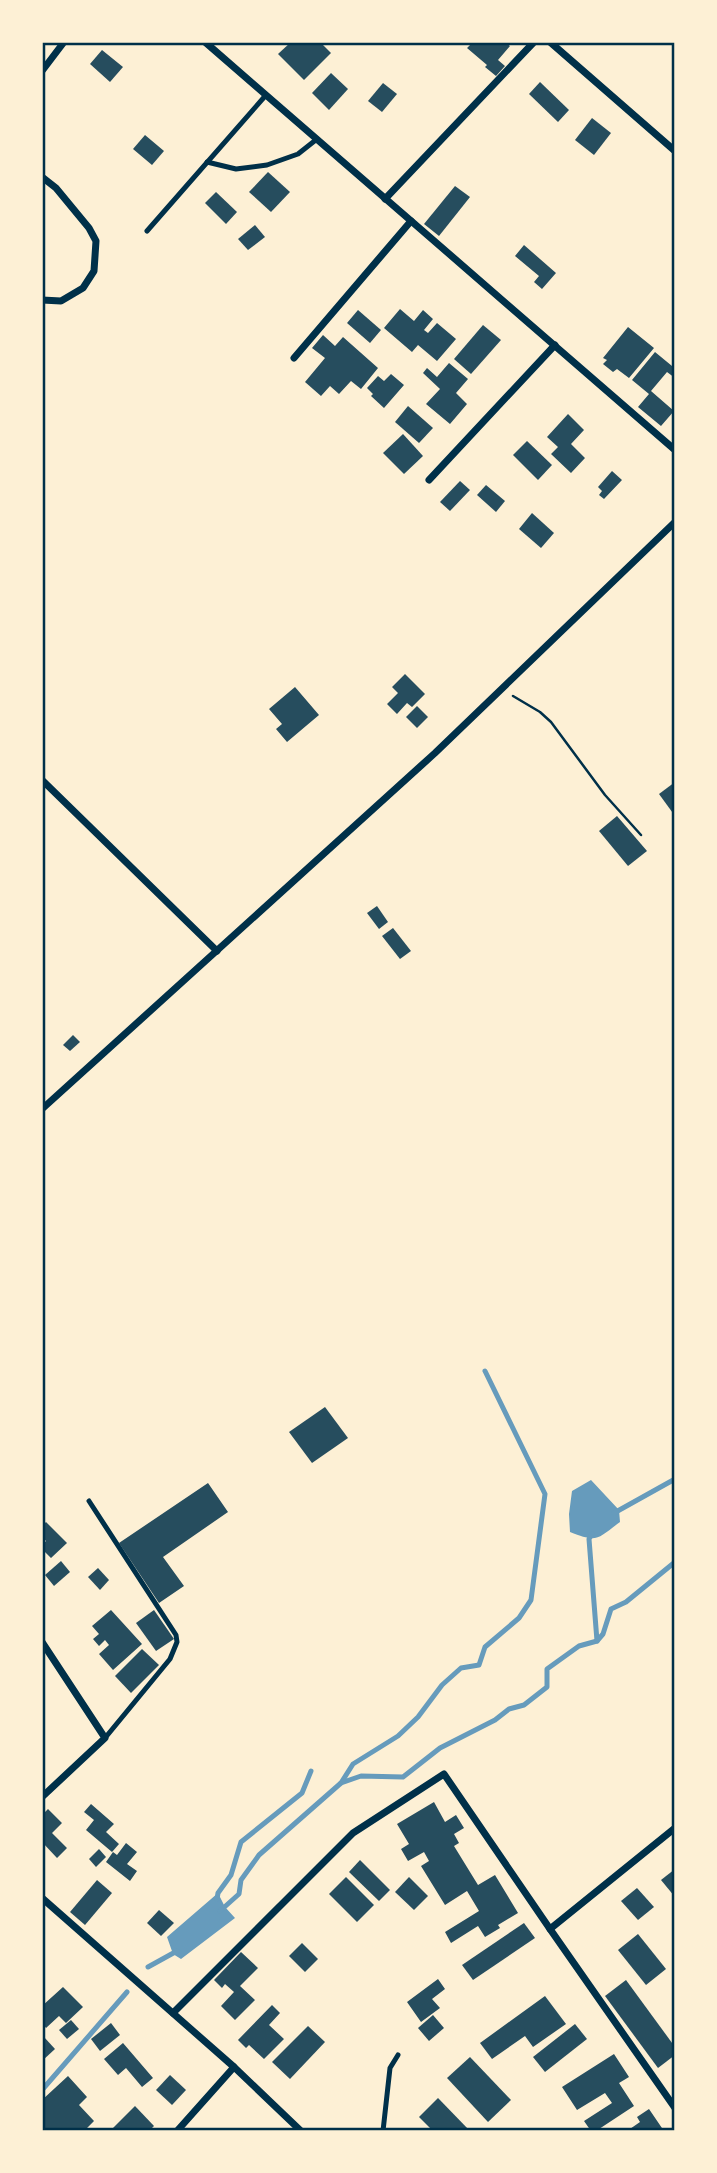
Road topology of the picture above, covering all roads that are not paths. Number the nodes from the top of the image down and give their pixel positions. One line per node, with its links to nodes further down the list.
1 (65, 42): 5 (street)
2 (205, 42): 6 (street)
3 (534, 42): 11 (street)
4 (550, 42): 8 (street)
5 (42, 71)
6 (265, 95): 7 (street); 9 (lane)
7 (317, 139): 9 (lane); 11 (street)
8 (675, 151)
9 (207, 162): 13 (lane)
10 (42, 177): 14 (street)
11 (386, 199): 12 (street)
12 (411, 221): 15 (street); 16 (street)
13 (147, 231)
14 (42, 300)
15 (555, 345): 17 (street); 18 (street)
16 (294, 358)
17 (675, 450)
18 (429, 480)
19 (675, 522): 21 (street)
20 (42, 780): 21 (street)
21 (217, 951): 22 (street)
22 (42, 1109)
23 (89, 1501): 25 (lane)
24 (42, 1642): 25 (street)
25 (105, 1738): 26 (street)
26 (42, 1797)
27 (675, 1828): 29 (street)
28 (42, 1898): 30 (street)
29 (550, 1929): 30 (street); 33 (street)
30 (173, 2013): 32 (street)
31 (398, 2055): 36 (lane)
32 (234, 2067): 34 (street); 35 (street)
33 (675, 2108)
34 (177, 2131)
35 (301, 2131)
36 (383, 2131)

